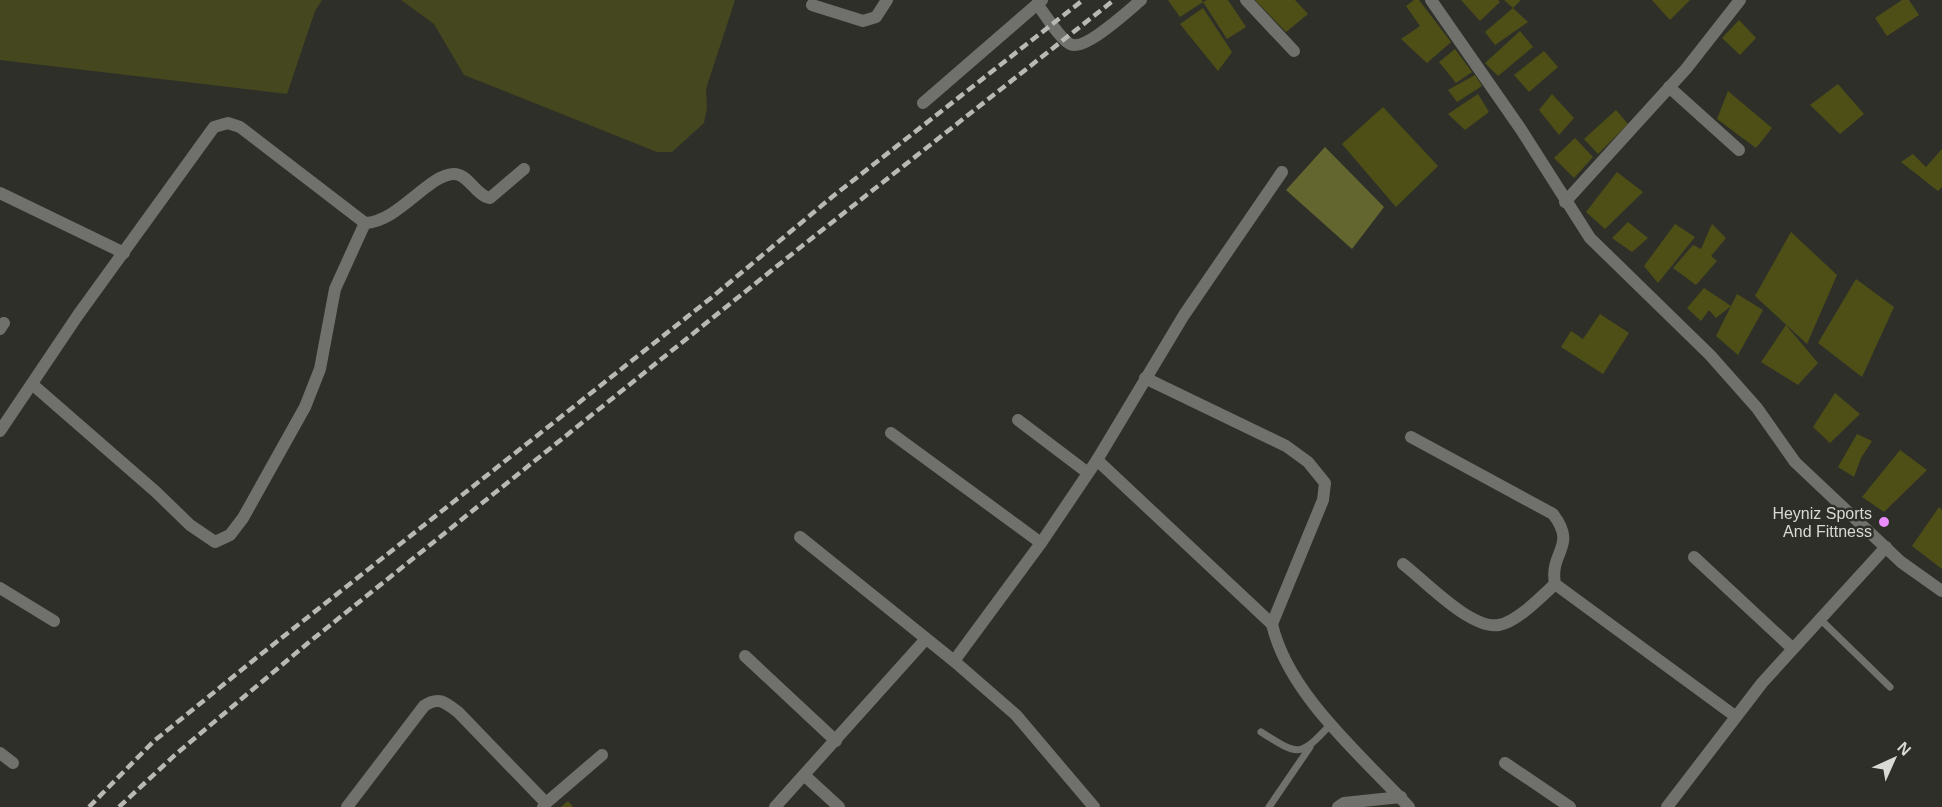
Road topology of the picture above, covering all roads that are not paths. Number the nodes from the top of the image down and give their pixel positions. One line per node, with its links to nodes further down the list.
1 (887, 0): 7 (street)
2 (1141, 0): 6 (street)
3 (1246, 0): 8 (street)
4 (1431, 0): 15 (street)
5 (1740, 0): 9 (street)
6 (1039, 2): 10 (street)
7 (812, 5)
8 (1294, 51)
9 (1669, 87): 11 (street); 15 (street)
10 (923, 103)
11 (1739, 150)
12 (524, 169): 16 (street)
13 (1282, 172): 18 (street)
14 (0, 193): 17 (street)
15 (1565, 202): 28 (street)
16 (365, 223): 17 (street); 19 (street)
17 (124, 253): 19 (street)
18 (1145, 378): 24 (street); 36 (street)
19 (32, 384): 21 (street)
20 (1018, 420): 25 (street)
21 (0, 431)
22 (891, 433): 27 (street)
23 (1411, 437): 31 (street)
24 (1097, 460): 25 (street); 36 (street)
25 (1088, 473): 27 (street)
26 (800, 537): 37 (street)
27 (1041, 543): 40 (street)
28 (1886, 548): 33 (street); 34 (street)
29 (1694, 557): 38 (street)
30 (1403, 564): 31 (street)
31 (1555, 584): 42 (street)
32 (0, 588): 35 (street)
33 (1942, 591)
34 (1820, 619): 38 (street); 41 (lane)
35 (54, 621)
36 (1272, 624): 43 (street)
37 (925, 640): 40 (street); 45 (street)
38 (1792, 648): 42 (street)
39 (745, 656): 45 (street)
40 (954, 661): 57 (street)
41 (1890, 687)
42 (1736, 716): 62 (street)
43 (1332, 723): 46 (lane); 52 (street)
44 (1261, 732): 46 (lane)
45 (836, 741): 51 (street)
46 (1310, 746): 58 (lane)
47 (0, 753): 49 (street)
48 (602, 755): 53 (street)
49 (13, 764)
50 (1505, 764): 61 (street)
51 (804, 775): 55 (street); 56 (street)
52 (1401, 797): 59 (street); 60 (street)
53 (545, 805): 54 (street)
54 (347, 807)
55 (775, 807)
56 (838, 807)
57 (1094, 807)
58 (1269, 807)
59 (1338, 807)
60 (1409, 807)
61 (1570, 807)
62 (1667, 807)

